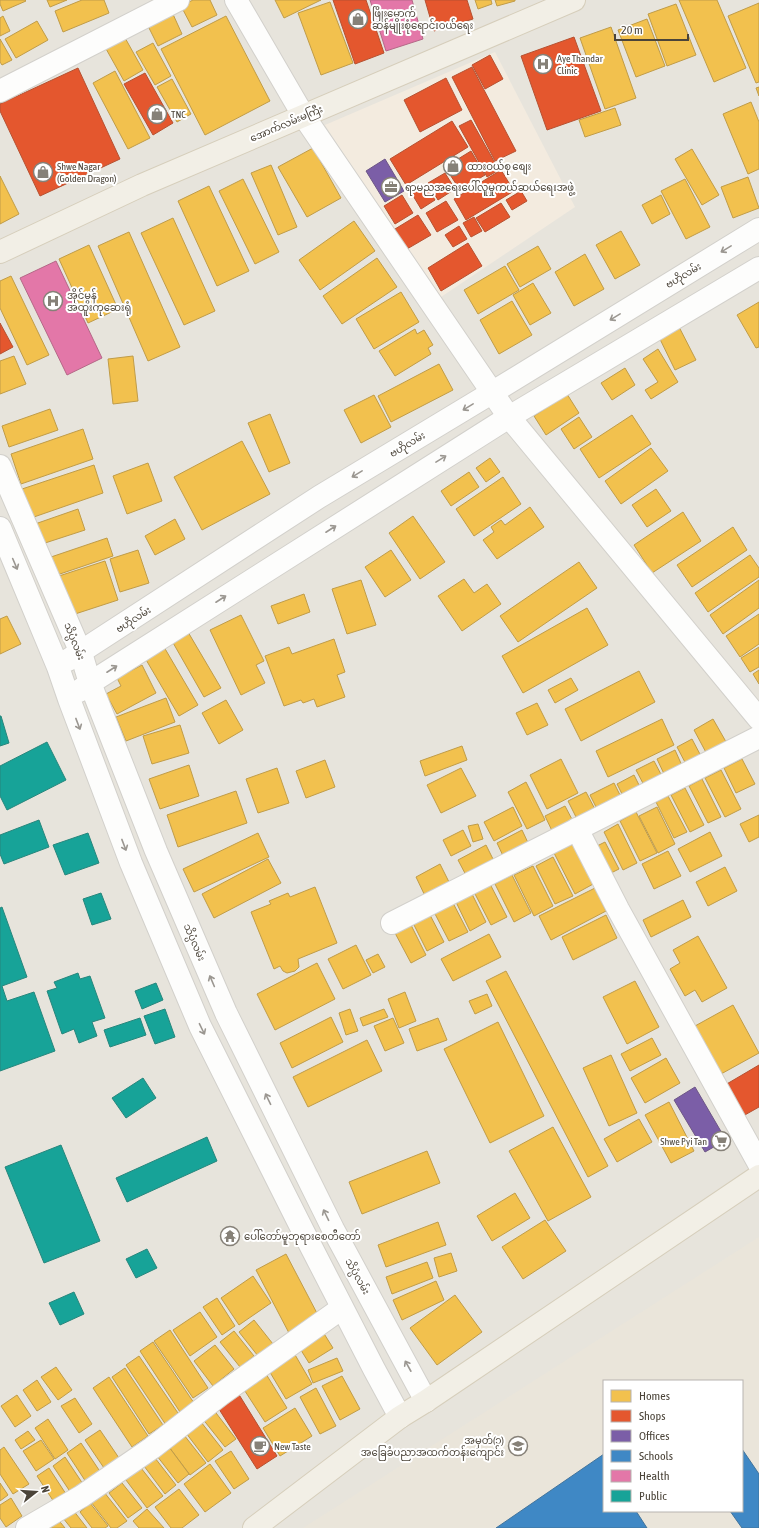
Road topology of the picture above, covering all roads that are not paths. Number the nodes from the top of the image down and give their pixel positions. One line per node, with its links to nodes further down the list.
1 (178, 0): 4 (street)
2 (236, 0): 5 (street)
3 (574, 0): 5 (main road, အောက်လမ်းမကြီး)
4 (0, 91)
5 (303, 115): 7 (main road, အောက်လမ်းမကြီး); 9 (street)
6 (759, 228): 9 (street, ဗဟိုလမ်း, one-way to 9)
7 (0, 252)
8 (759, 268): 10 (street)
9 (493, 392): 10 (street); 13 (street, ဗဟိုလမ်း, one-way to 13)
10 (509, 417): 15 (street, one-way to 10); 17 (street)
11 (0, 466): 13 (street, သိပ္ပံလမ်း)
12 (0, 528): 14 (street, one-way to 14)
13 (81, 653): 14 (street, ဗဟိုလမ်း); 15 (street, သိပ္ပံလမ်း)
14 (58, 666): 16 (street)
15 (90, 683): 16 (street); 24 (street, သိပ္ပံလမ်း, one-way to 15)
16 (69, 699): 23 (street, one-way to 23)
17 (759, 719)
18 (759, 737): 19 (street)
19 (577, 829): 20 (street); 21 (street)
20 (392, 923)
21 (759, 1164)
22 (759, 1176): 24 (main road)
23 (342, 1308): 25 (street); 26 (street)
24 (426, 1400): 25 (main road)
25 (400, 1417): 27 (main road)
26 (27, 1528)
27 (254, 1528)

